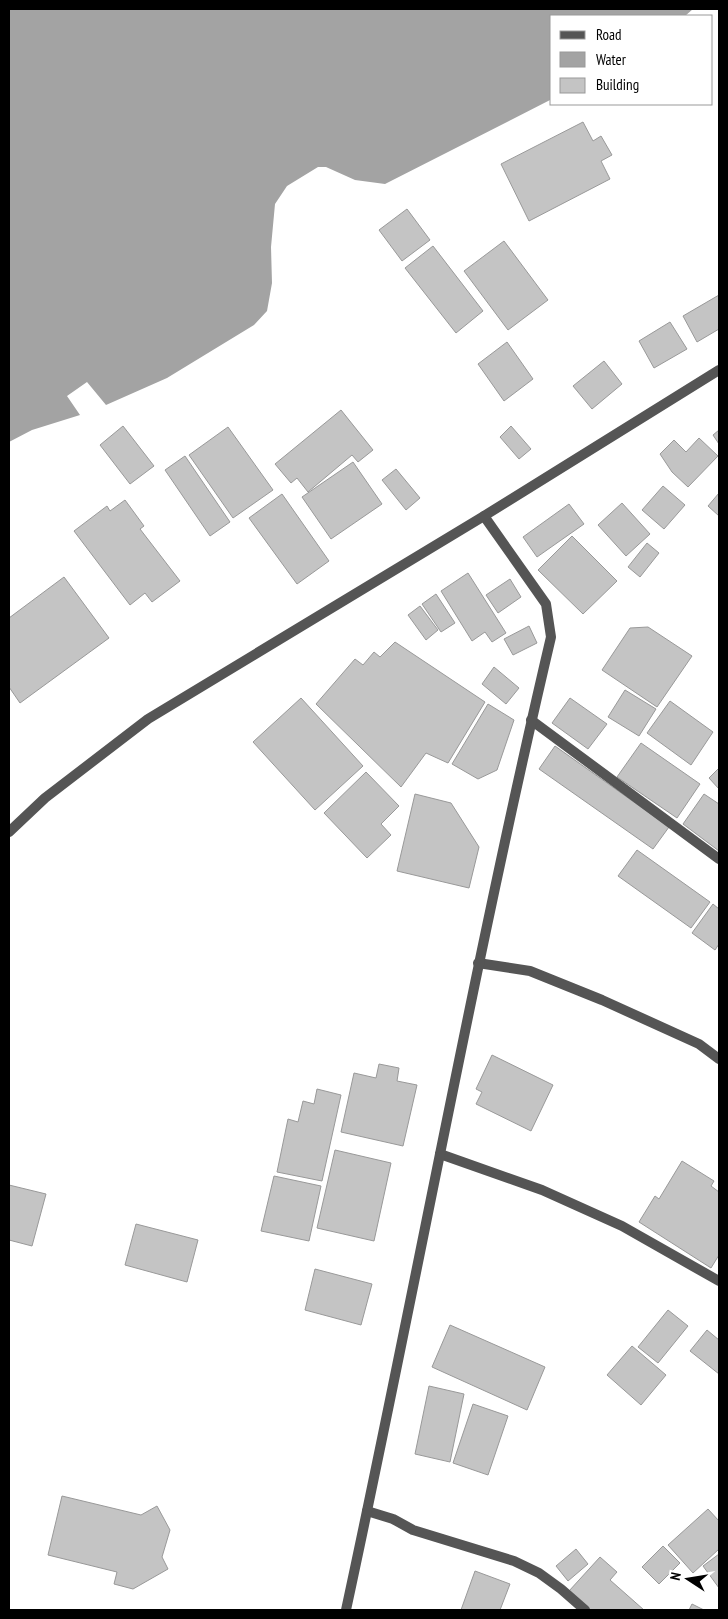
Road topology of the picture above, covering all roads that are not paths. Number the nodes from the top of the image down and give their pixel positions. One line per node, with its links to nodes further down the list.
1 (719, 370): 2 (street)
2 (484, 516): 3 (street); 4 (street)
3 (531, 720): 5 (street); 6 (street)
4 (9, 832)
5 (719, 859)
6 (478, 963): 7 (street); 8 (street)
7 (719, 1059)
8 (440, 1154): 9 (street); 10 (street)
9 (719, 1281)
10 (367, 1511): 11 (street); 12 (street)
11 (346, 1610)
12 (585, 1610)

